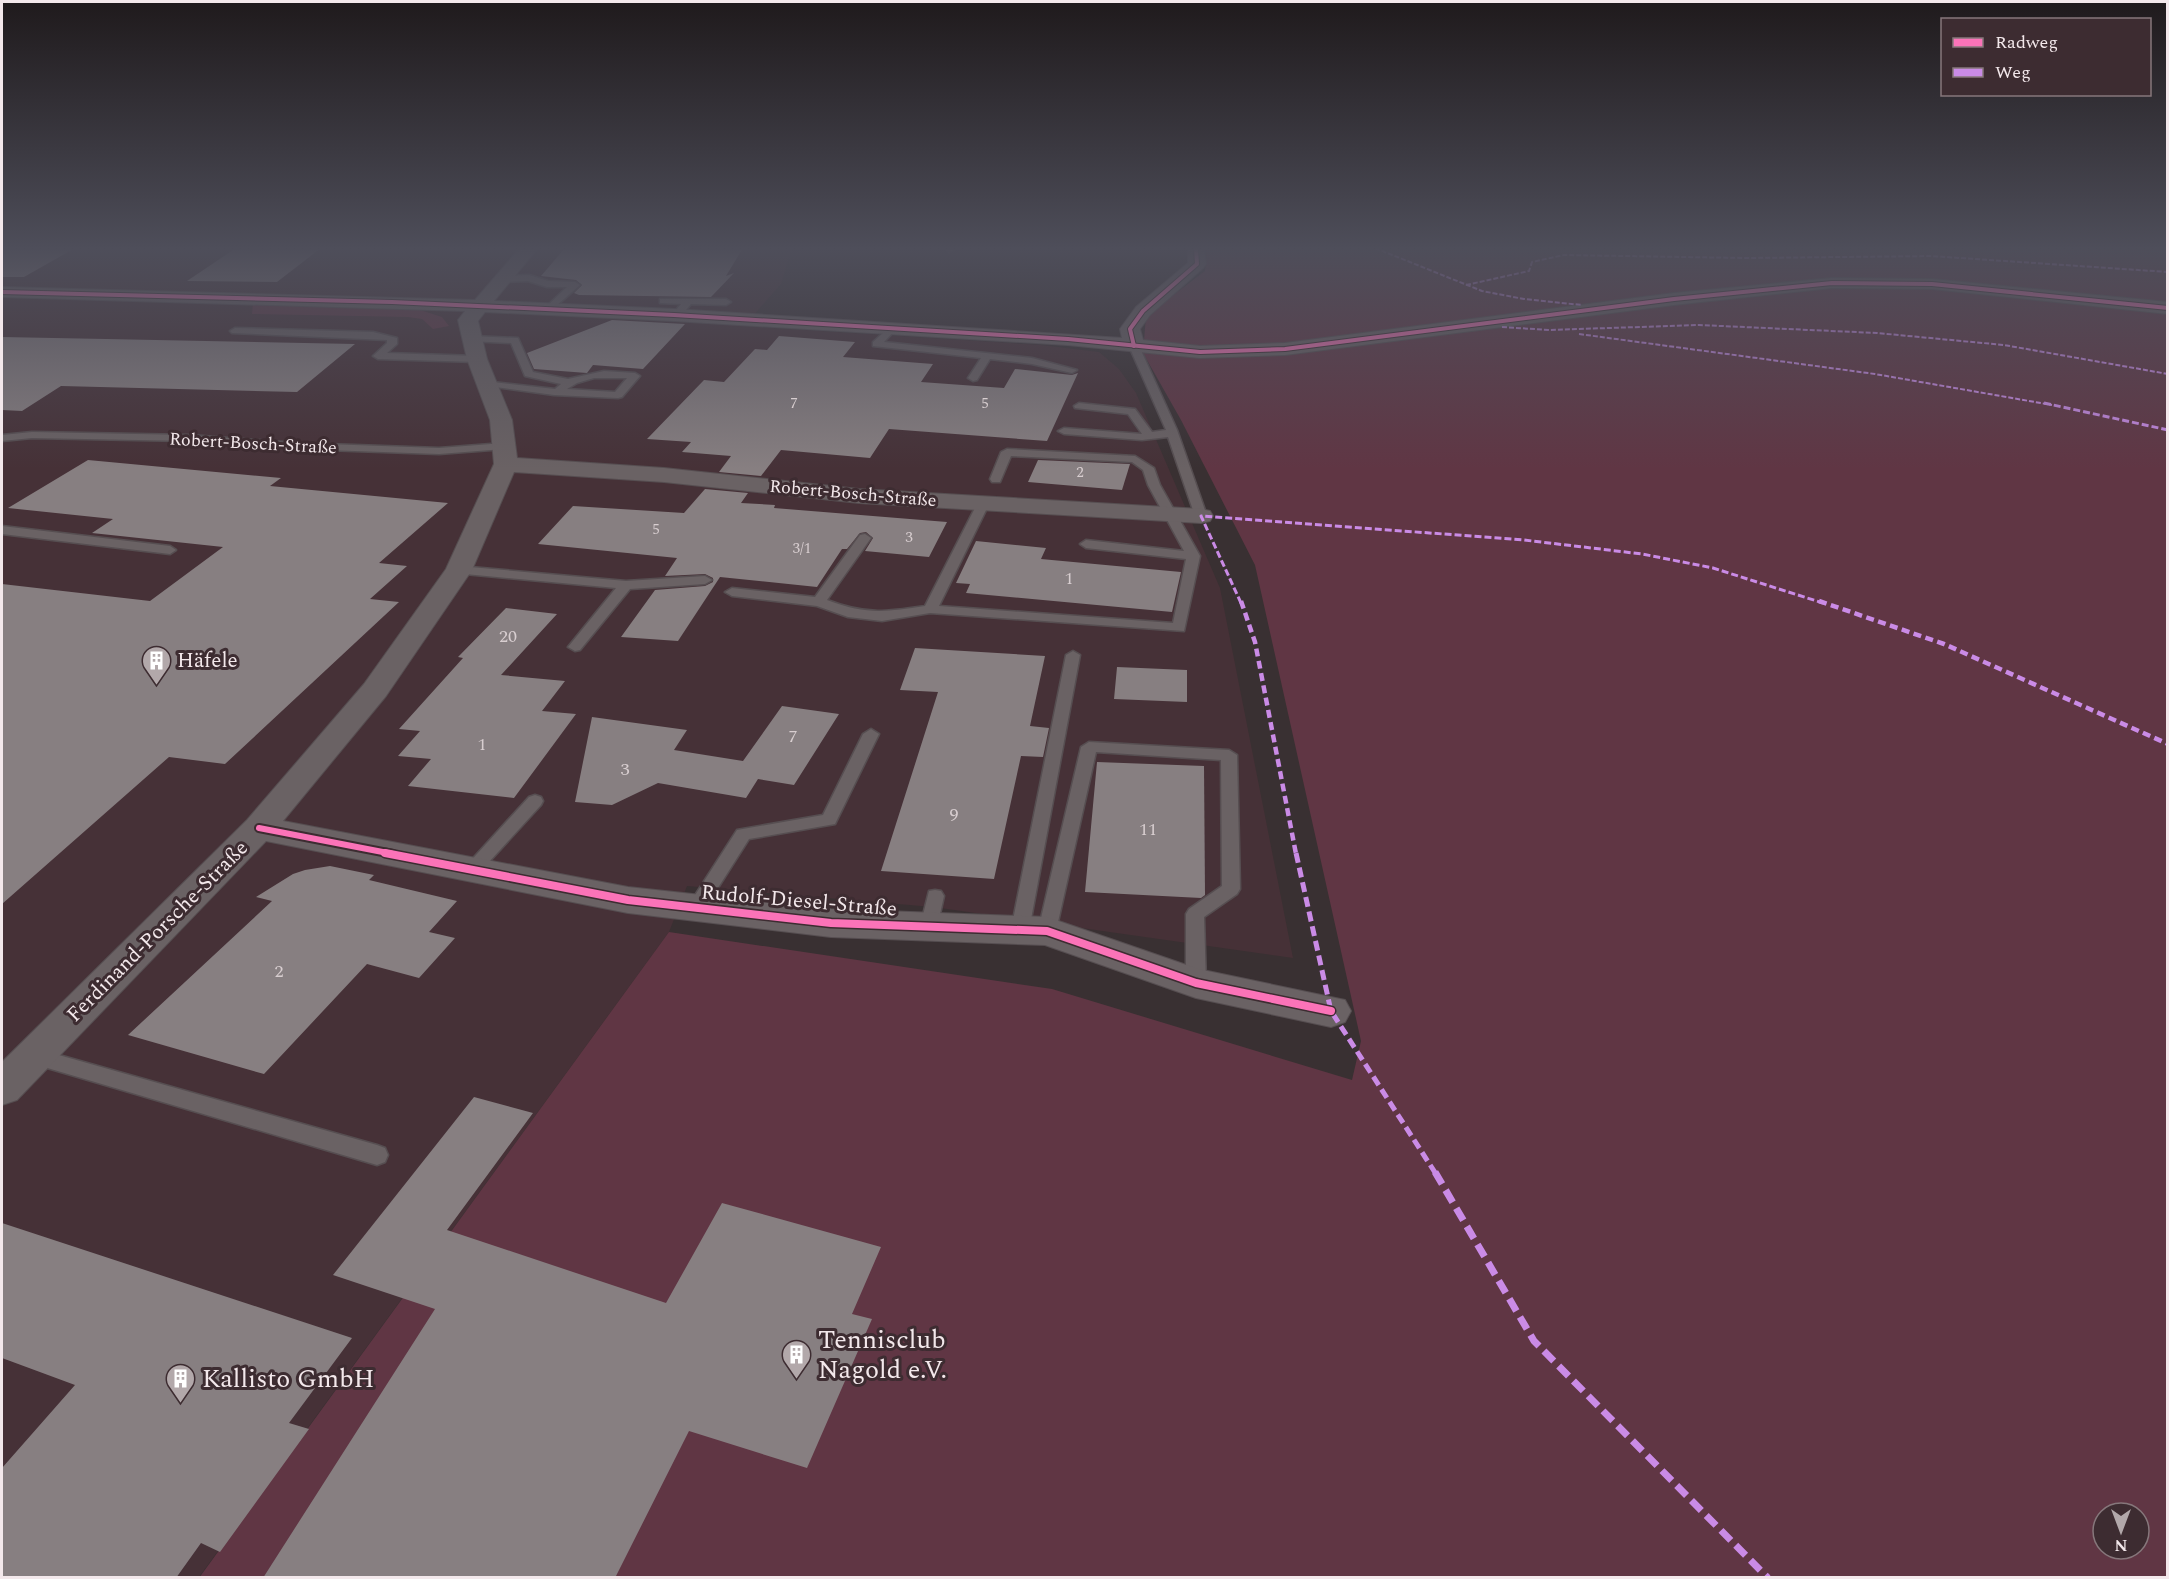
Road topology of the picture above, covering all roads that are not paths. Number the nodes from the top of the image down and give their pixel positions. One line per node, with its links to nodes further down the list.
1 (468, 322): 7 (street)
2 (830, 322): 5 (street)
3 (1135, 322): 8 (street)
4 (1495, 322): 8 (street)
5 (892, 328): 8 (street); 9 (lane)
6 (235, 331): 10 (lane)
7 (471, 339): 10 (street); 13 (lane)
8 (1134, 346): 18 (lane)
9 (988, 355): 11 (lane); 12 (lane)
10 (477, 359): 14 (street)
11 (1072, 370)
12 (973, 378)
13 (566, 382): 15 (lane); 15 (lane)
14 (488, 383): 15 (lane); 21 (street)
15 (558, 392)
16 (1079, 406): 19 (lane)
17 (1064, 432): 19 (lane)
18 (1172, 433): 19 (lane); 25 (lane)
19 (1149, 436)
20 (2, 438): 21 (lane, Robert-Bosch-Straße)
21 (505, 455): 23 (street, Robert-Bosch-Straße); 31 (street, Ferdinand-Porsche-Straße)
22 (996, 479): 24 (lane)
23 (983, 504): 24 (street, Robert-Bosch-Straße); 36 (lane)
24 (1169, 515): 25 (street, Robert-Bosch-Straße); 30 (lane)
25 (1201, 516)
26 (2, 530): 29 (lane)
27 (865, 538): 35 (lane)
28 (1086, 544): 30 (lane)
29 (170, 550)
30 (1193, 556): 36 (lane)
31 (459, 570): 33 (lane); 41 (street, Ferdinand-Porsche-Straße)
32 (705, 580): 33 (lane)
33 (626, 585): 37 (lane)
34 (732, 592): 35 (lane)
35 (819, 602): 36 (lane)
36 (930, 609)
37 (575, 647)
38 (1073, 655): 44 (lane)
39 (871, 734): 43 (lane)
40 (535, 801): 42 (lane)
41 (260, 828): 42 (street, Rudolf-Diesel-Straße); 47 (street, Ferdinand-Porsche-Straße)
42 (472, 870): 43 (street, Rudolf-Diesel-Straße)
43 (696, 908): 44 (street, Rudolf-Diesel-Straße)
44 (1033, 931): 45 (street, Rudolf-Diesel-Straße); 45 (lane)
45 (1196, 983): 46 (street, Rudolf-Diesel-Straße)
46 (1331, 1011)
47 (34, 1056): 48 (street, Ferdinand-Porsche-Straße); 49 (lane)
48 (2, 1088)
49 (377, 1155)

